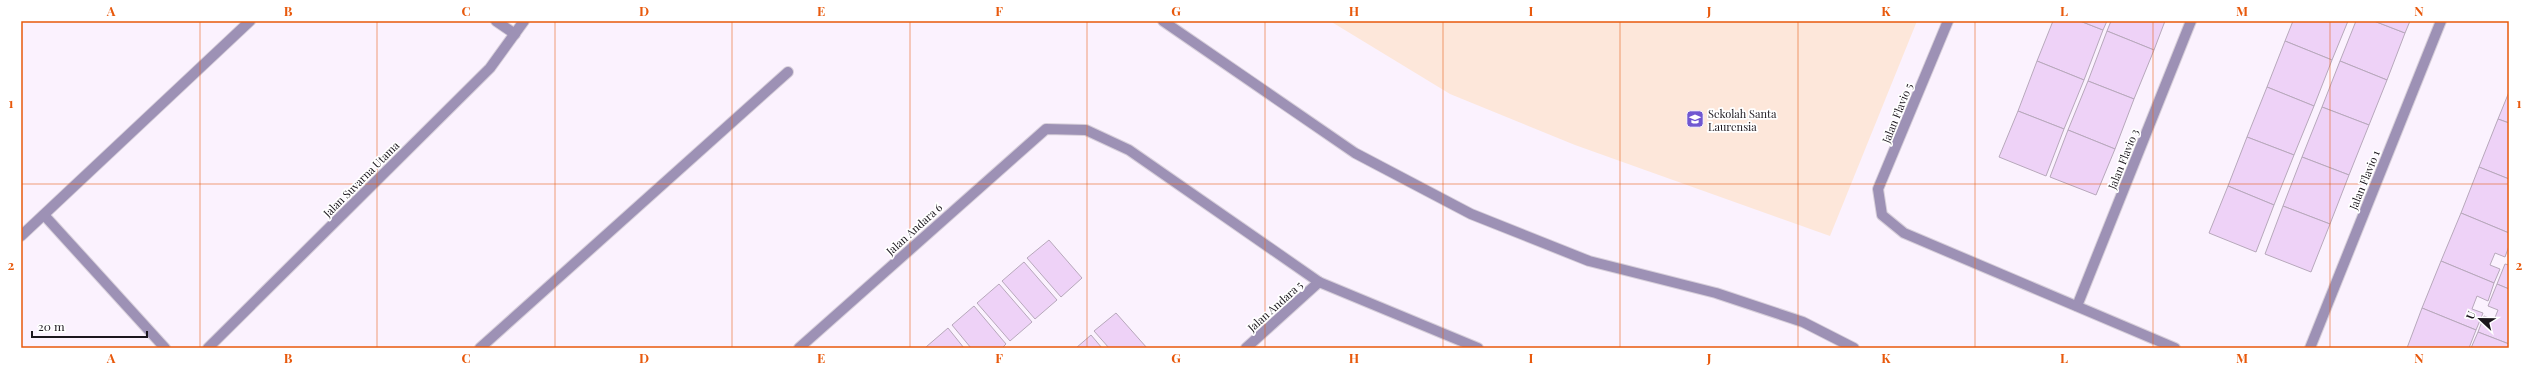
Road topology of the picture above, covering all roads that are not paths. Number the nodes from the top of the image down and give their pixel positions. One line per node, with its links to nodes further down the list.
1 (250, 21): 10 (street)
2 (496, 21): 8 (street)
3 (524, 21): 8 (street, Jalan Suvarna Utama)
4 (1163, 21): 20 (street)
5 (1948, 21): 13 (street, Jalan Flavio 5)
6 (2191, 21): 13 (street, Jalan Flavio 3)
7 (2441, 21): 22 (street, Jalan Flavio 1)
8 (515, 34): 15 (street, Jalan Suvarna Utama)
9 (788, 72): 16 (street)
10 (44, 215): 11 (street); 14 (street)
11 (21, 236)
12 (1319, 282): 17 (street, Jalan Andara 6); 18 (street, Jalan Andara 5); 19 (street)
13 (2077, 306): 21 (street)
14 (165, 348)
15 (208, 348)
16 (480, 348)
17 (799, 348)
18 (1246, 348)
19 (1478, 348)
20 (1854, 348)
21 (2175, 348)
22 (2310, 348)

